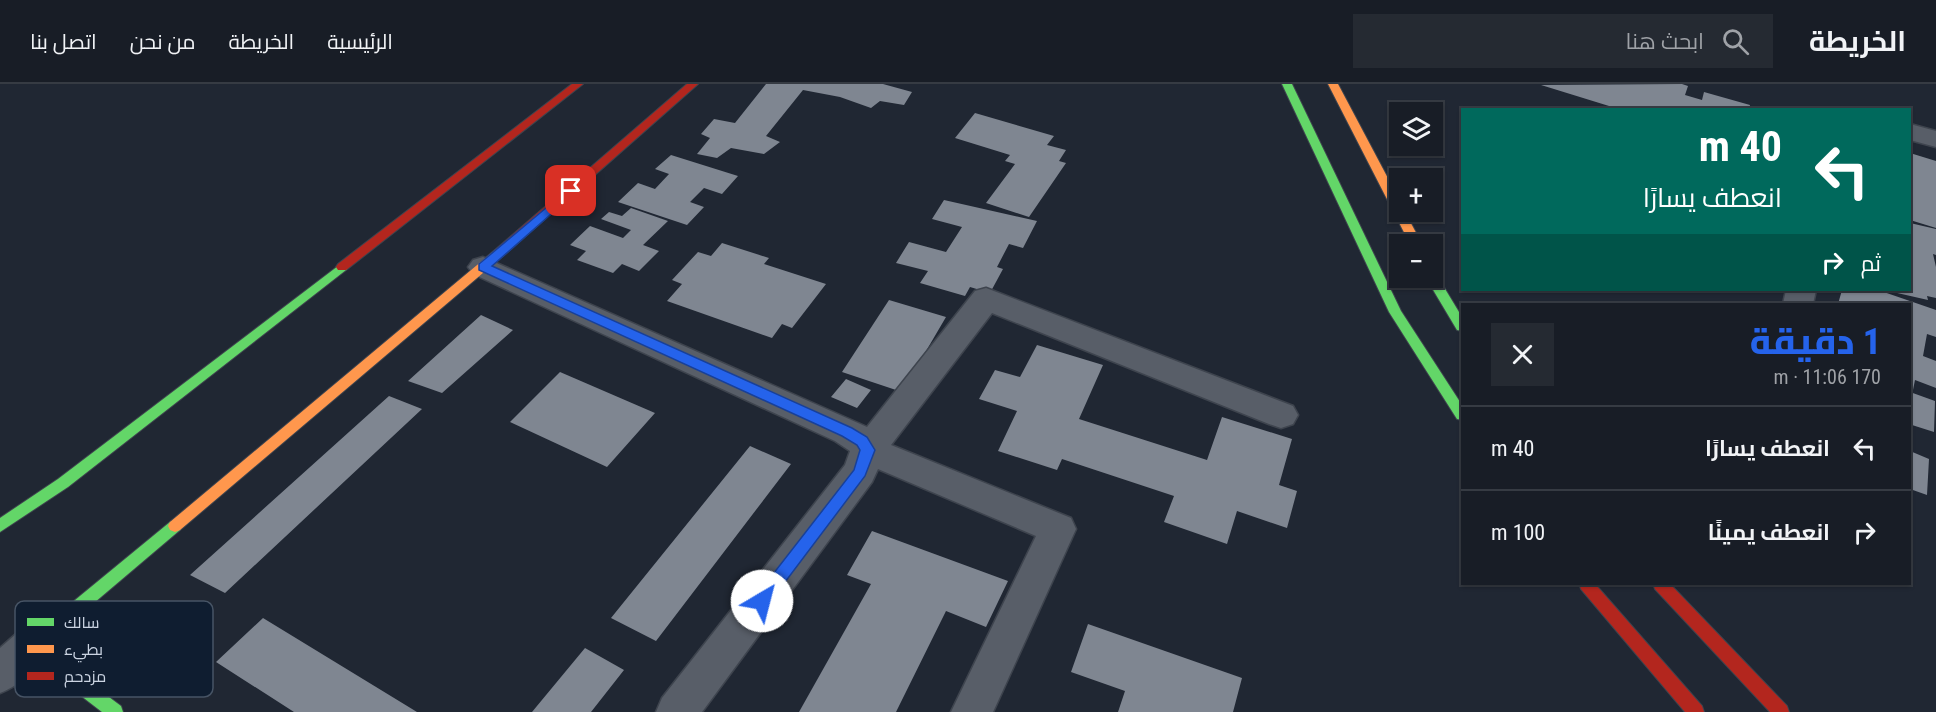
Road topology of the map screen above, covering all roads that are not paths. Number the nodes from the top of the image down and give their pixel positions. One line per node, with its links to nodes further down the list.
1 (578, 84): 14 (main road)
2 (693, 84): 8 (main road)
3 (1287, 84): 11 (main road)
4 (1333, 84): 7 (main road)
5 (1911, 132): 6 (street)
6 (1936, 139)
7 (1411, 234)
8 (483, 267): 13 (street); 17 (main road)
9 (1439, 288): 10 (main road)
10 (1461, 325)
11 (1461, 413)
12 (1281, 415): 13 (street)
13 (868, 450): 22 (street); 23 (street)
14 (0, 526)
15 (1587, 585): 24 (main road)
16 (1661, 585): 25 (main road)
17 (85, 601)
18 (15, 660): 19 (street)
19 (0, 674)
20 (95, 697): 21 (main road)
21 (115, 712)
22 (678, 712)
23 (972, 712)
24 (1696, 712)
25 (1781, 712)

